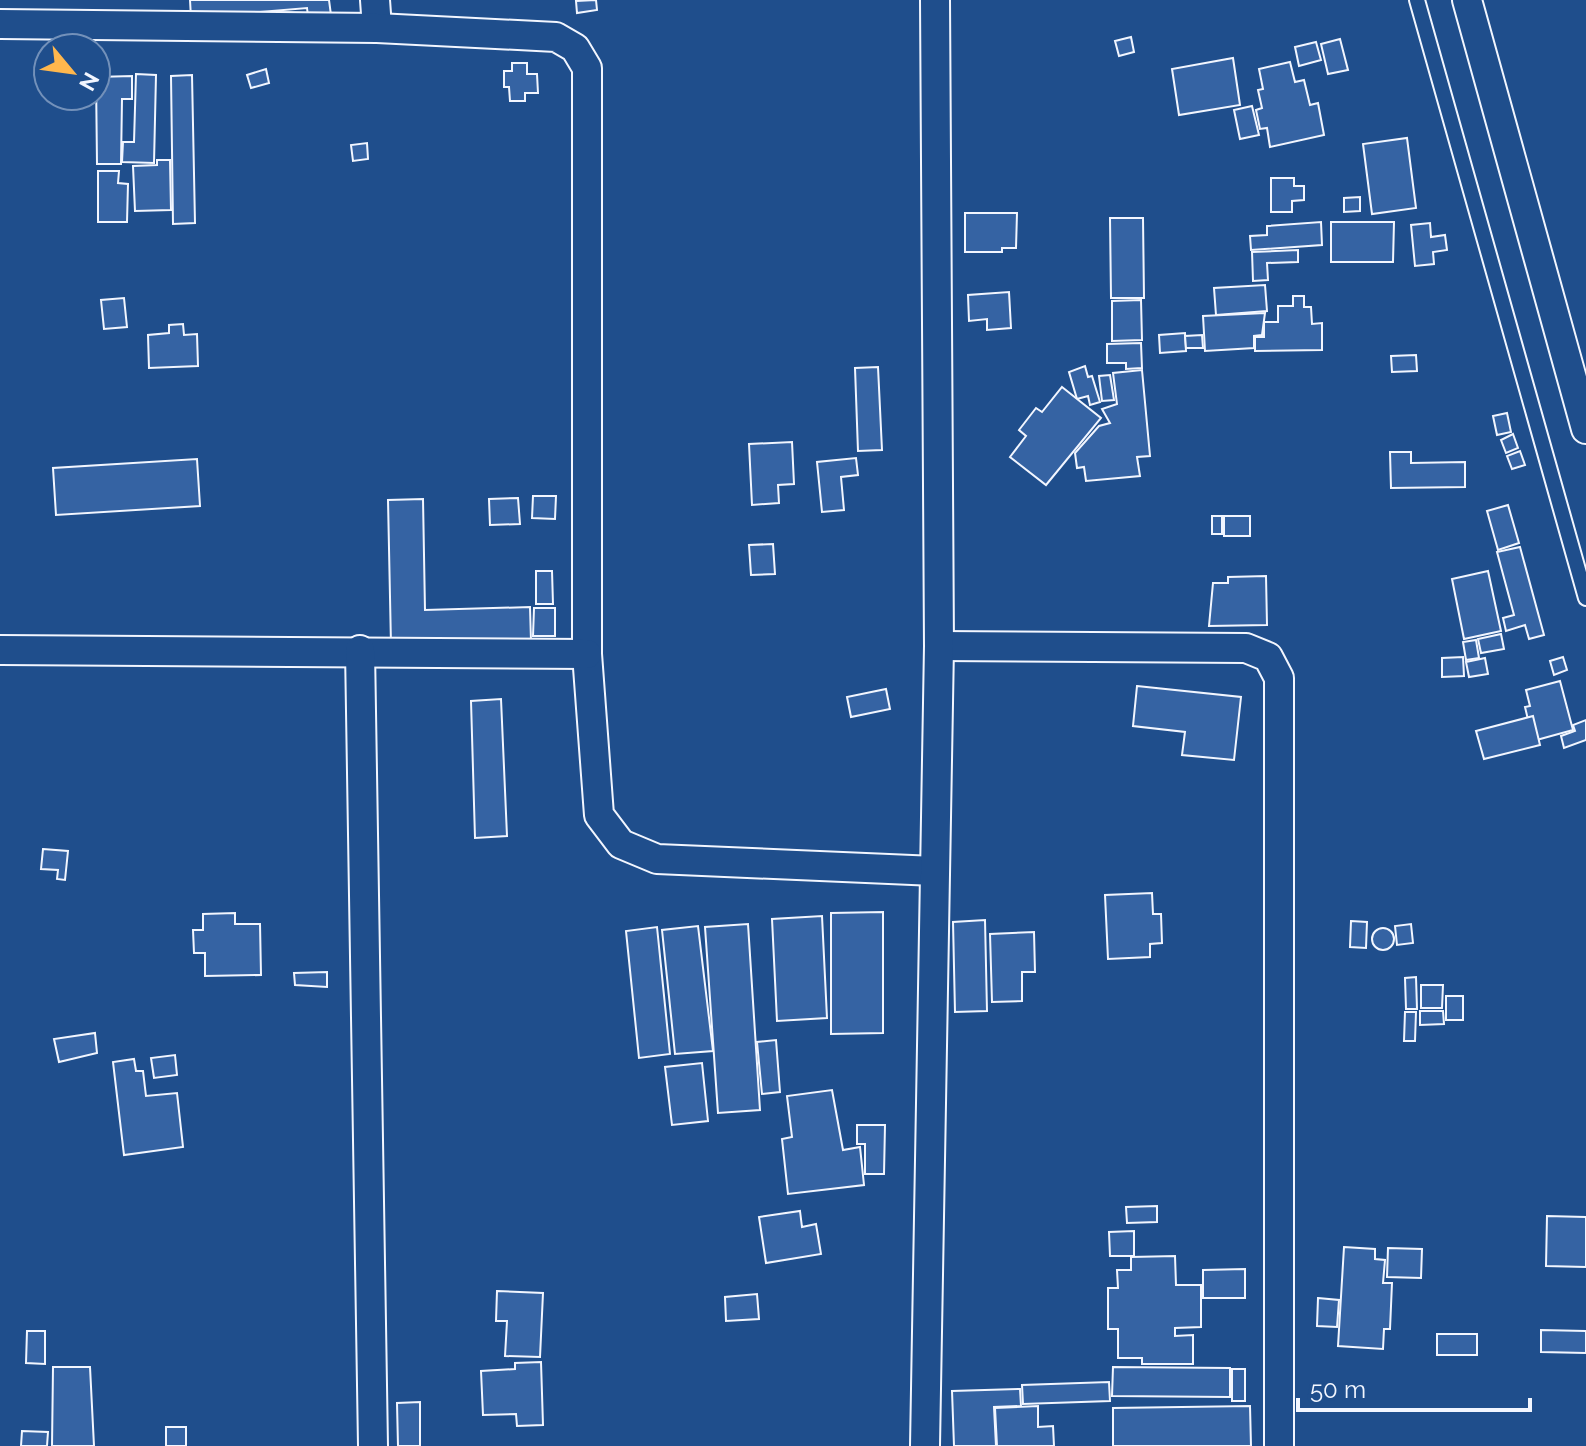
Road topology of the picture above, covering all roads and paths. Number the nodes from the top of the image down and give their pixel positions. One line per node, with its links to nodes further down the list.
1 (935, 0): 9 (street)
2 (1417, 0): 8 (lane)
3 (1467, 0): 6 (street)
4 (376, 14): 5 (street); 12 (street)
5 (0, 24)
6 (1582, 400): 7 (street)
7 (1586, 429)
8 (1586, 598)
9 (939, 646): 13 (street); 16 (street)
10 (0, 650): 11 (street)
11 (360, 650): 12 (street); 14 (street)
12 (587, 654): 13 (street)
13 (935, 871): 15 (street)
14 (373, 1446)
15 (925, 1446)
16 (1279, 1446)

